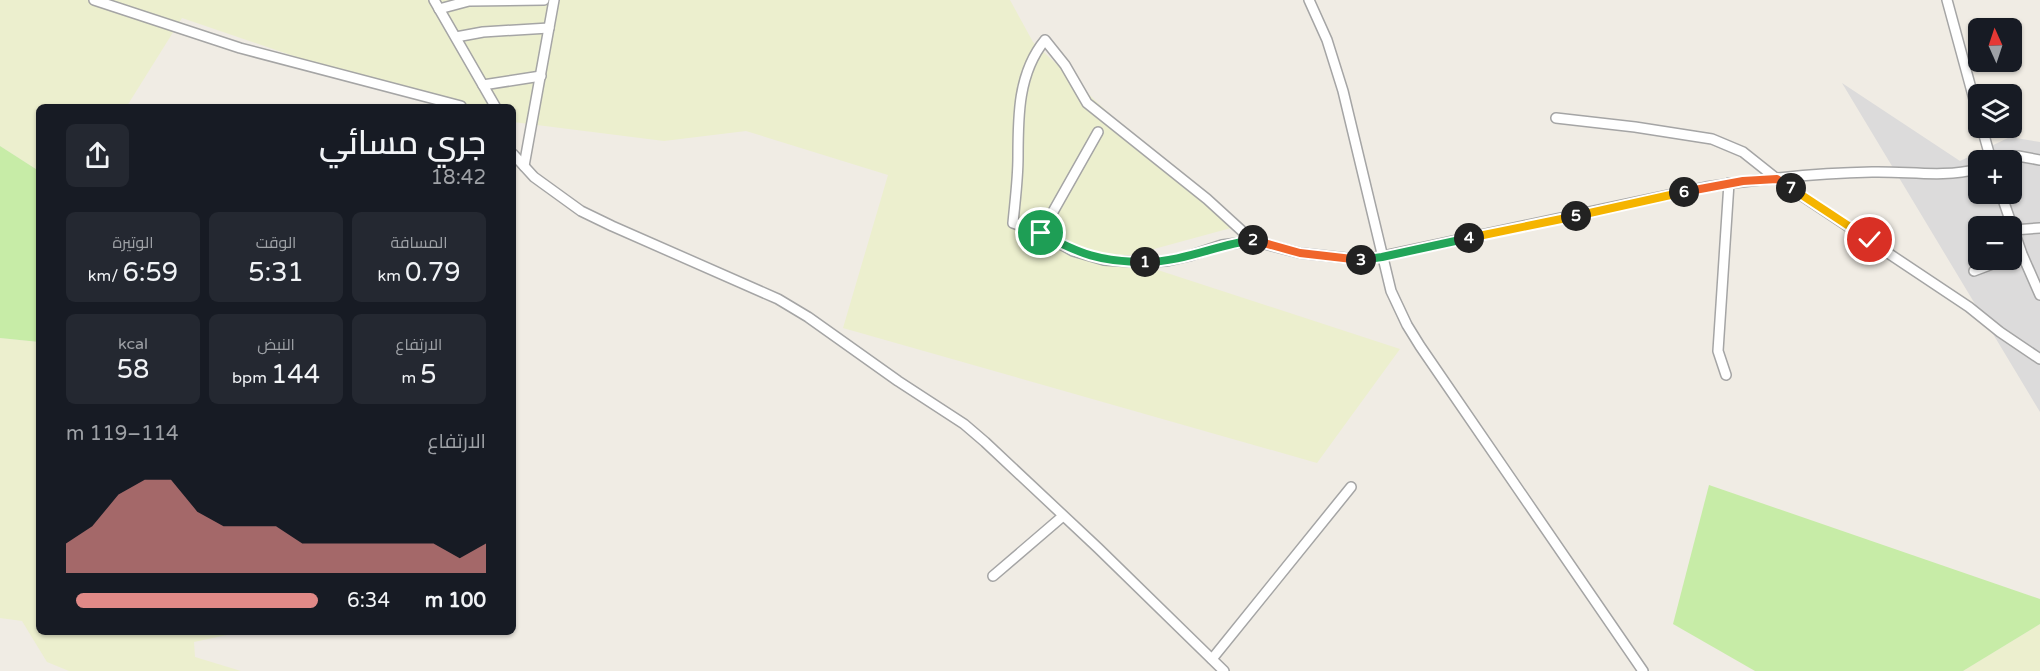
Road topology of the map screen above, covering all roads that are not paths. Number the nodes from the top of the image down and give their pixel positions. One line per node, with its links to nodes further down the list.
1 (94, 0): 13 (street)
2 (434, 0): 7 (street)
3 (544, 0): 7 (street)
4 (554, 0): 8 (street)
5 (1308, 0): 29 (street)
6 (1947, 0): 11 (street)
7 (439, 9): 9 (street)
8 (549, 28): 9 (street); 10 (street)
9 (456, 36): 12 (street)
10 (541, 76): 12 (street); 20 (street)
11 (1970, 84)
12 (483, 85): 14 (street)
13 (452, 104)
14 (494, 104)
15 (1556, 118): 22 (street)
16 (1098, 132): 26 (street)
17 (516, 157): 20 (street)
18 (2022, 157): 19 (street)
19 (2040, 160)
20 (524, 166): 36 (street)
21 (1968, 170): 22 (street)
22 (1777, 179): 23 (street); 33 (street)
23 (1729, 183): 29 (street); 34 (street)
24 (2040, 228): 25 (street)
25 (2022, 229)
26 (1041, 233): 27 (street); 27 (street)
27 (1252, 240): 29 (street)
28 (2022, 254): 31 (street)
29 (1382, 257): 40 (street)
30 (2040, 268): 31 (street)
31 (2029, 269): 32 (street)
32 (2040, 296)
33 (2040, 358)
34 (1726, 375)
35 (1352, 487): 38 (street)
36 (1063, 516): 37 (street); 38 (street)
37 (993, 576)
38 (1212, 659): 39 (street)
39 (1224, 671)
40 (1643, 671)

